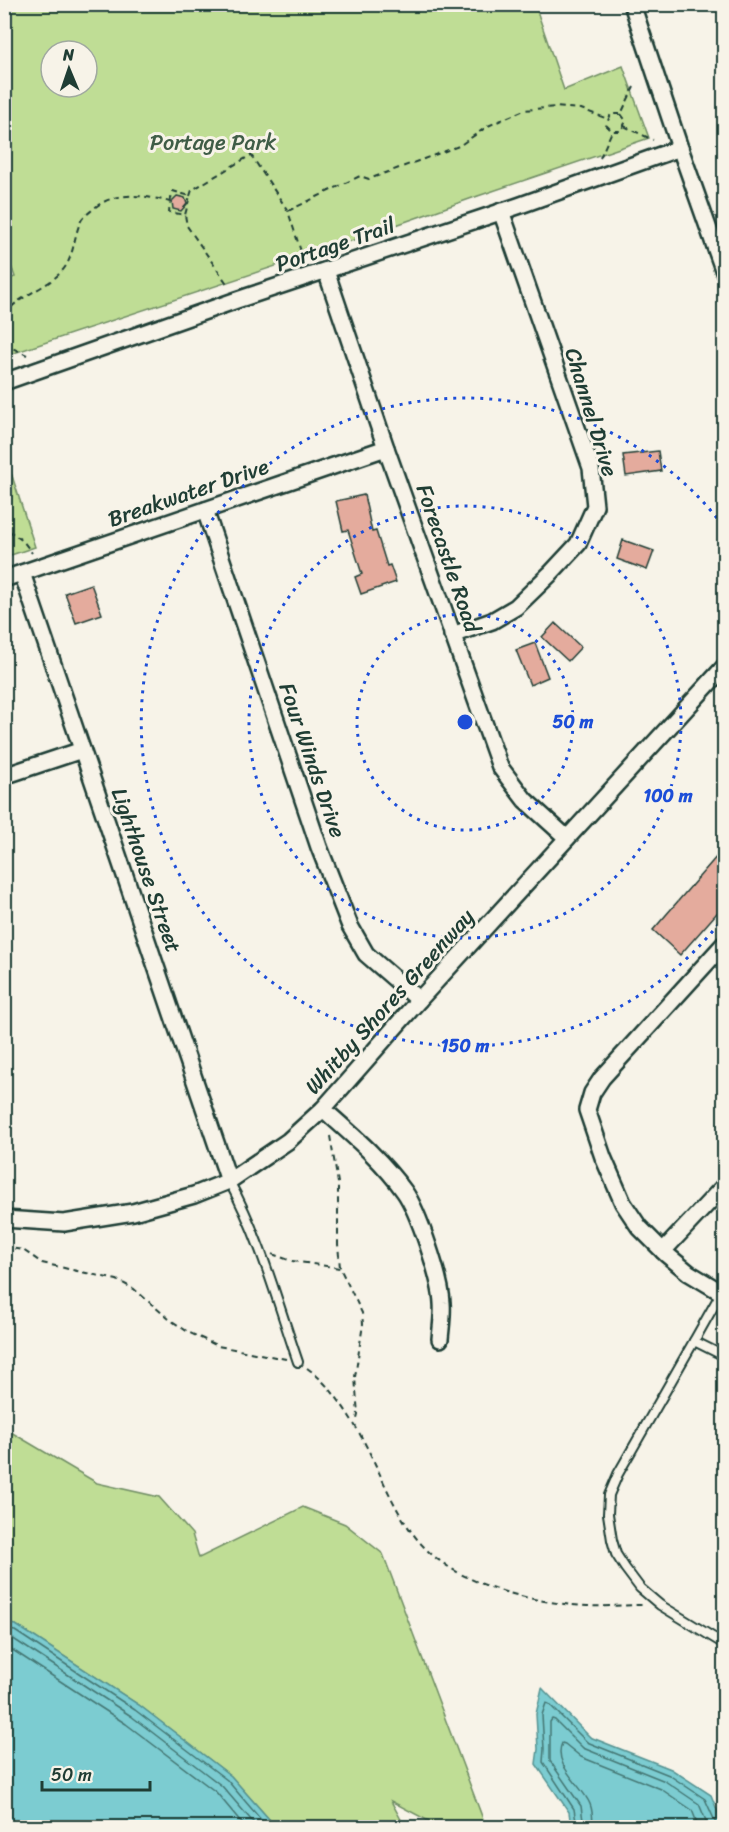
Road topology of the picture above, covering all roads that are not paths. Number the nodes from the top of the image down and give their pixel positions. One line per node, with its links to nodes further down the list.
1 (632, 4): 2 (street)
2 (680, 148): 3 (street, Portage Trail); 5 (street)
3 (501, 211): 4 (street, Portage Trail); 11 (street, Channel Drive)
4 (326, 271): 6 (street, Portage Trail); 7 (street, Forecastle Road)
5 (724, 272)
6 (4, 382)
7 (386, 448): 8 (street, Breakwater Drive); 11 (street, Forecastle Road)
8 (205, 510): 9 (street, Breakwater Drive); 17 (street, Four Winds Drive)
9 (22, 573): 10 (street, Breakwater Drive); 13 (street, Lighthouse Street)
10 (4, 579)
11 (452, 635): 15 (street, Forecastle Road)
12 (724, 667): 15 (street, Whitby Shores Greenway)
13 (82, 750): 14 (street); 19 (street, Lighthouse Street)
14 (4, 776)
15 (567, 838): 17 (street, Whitby Shores Greenway)
16 (724, 944): 22 (street)
17 (419, 1000): 18 (street, Whitby Shores Greenway)
18 (323, 1109): 19 (street, Whitby Shores Greenway); 24 (street)
19 (230, 1180): 21 (street, Whitby Shores Greenway); 27 (lane)
20 (724, 1186): 22 (street)
21 (4, 1219)
22 (663, 1251): 23 (street)
23 (723, 1294): 25 (lane)
24 (440, 1339)
25 (694, 1341): 26 (lane); 28 (lane)
26 (724, 1356)
27 (298, 1362)
28 (724, 1644)

